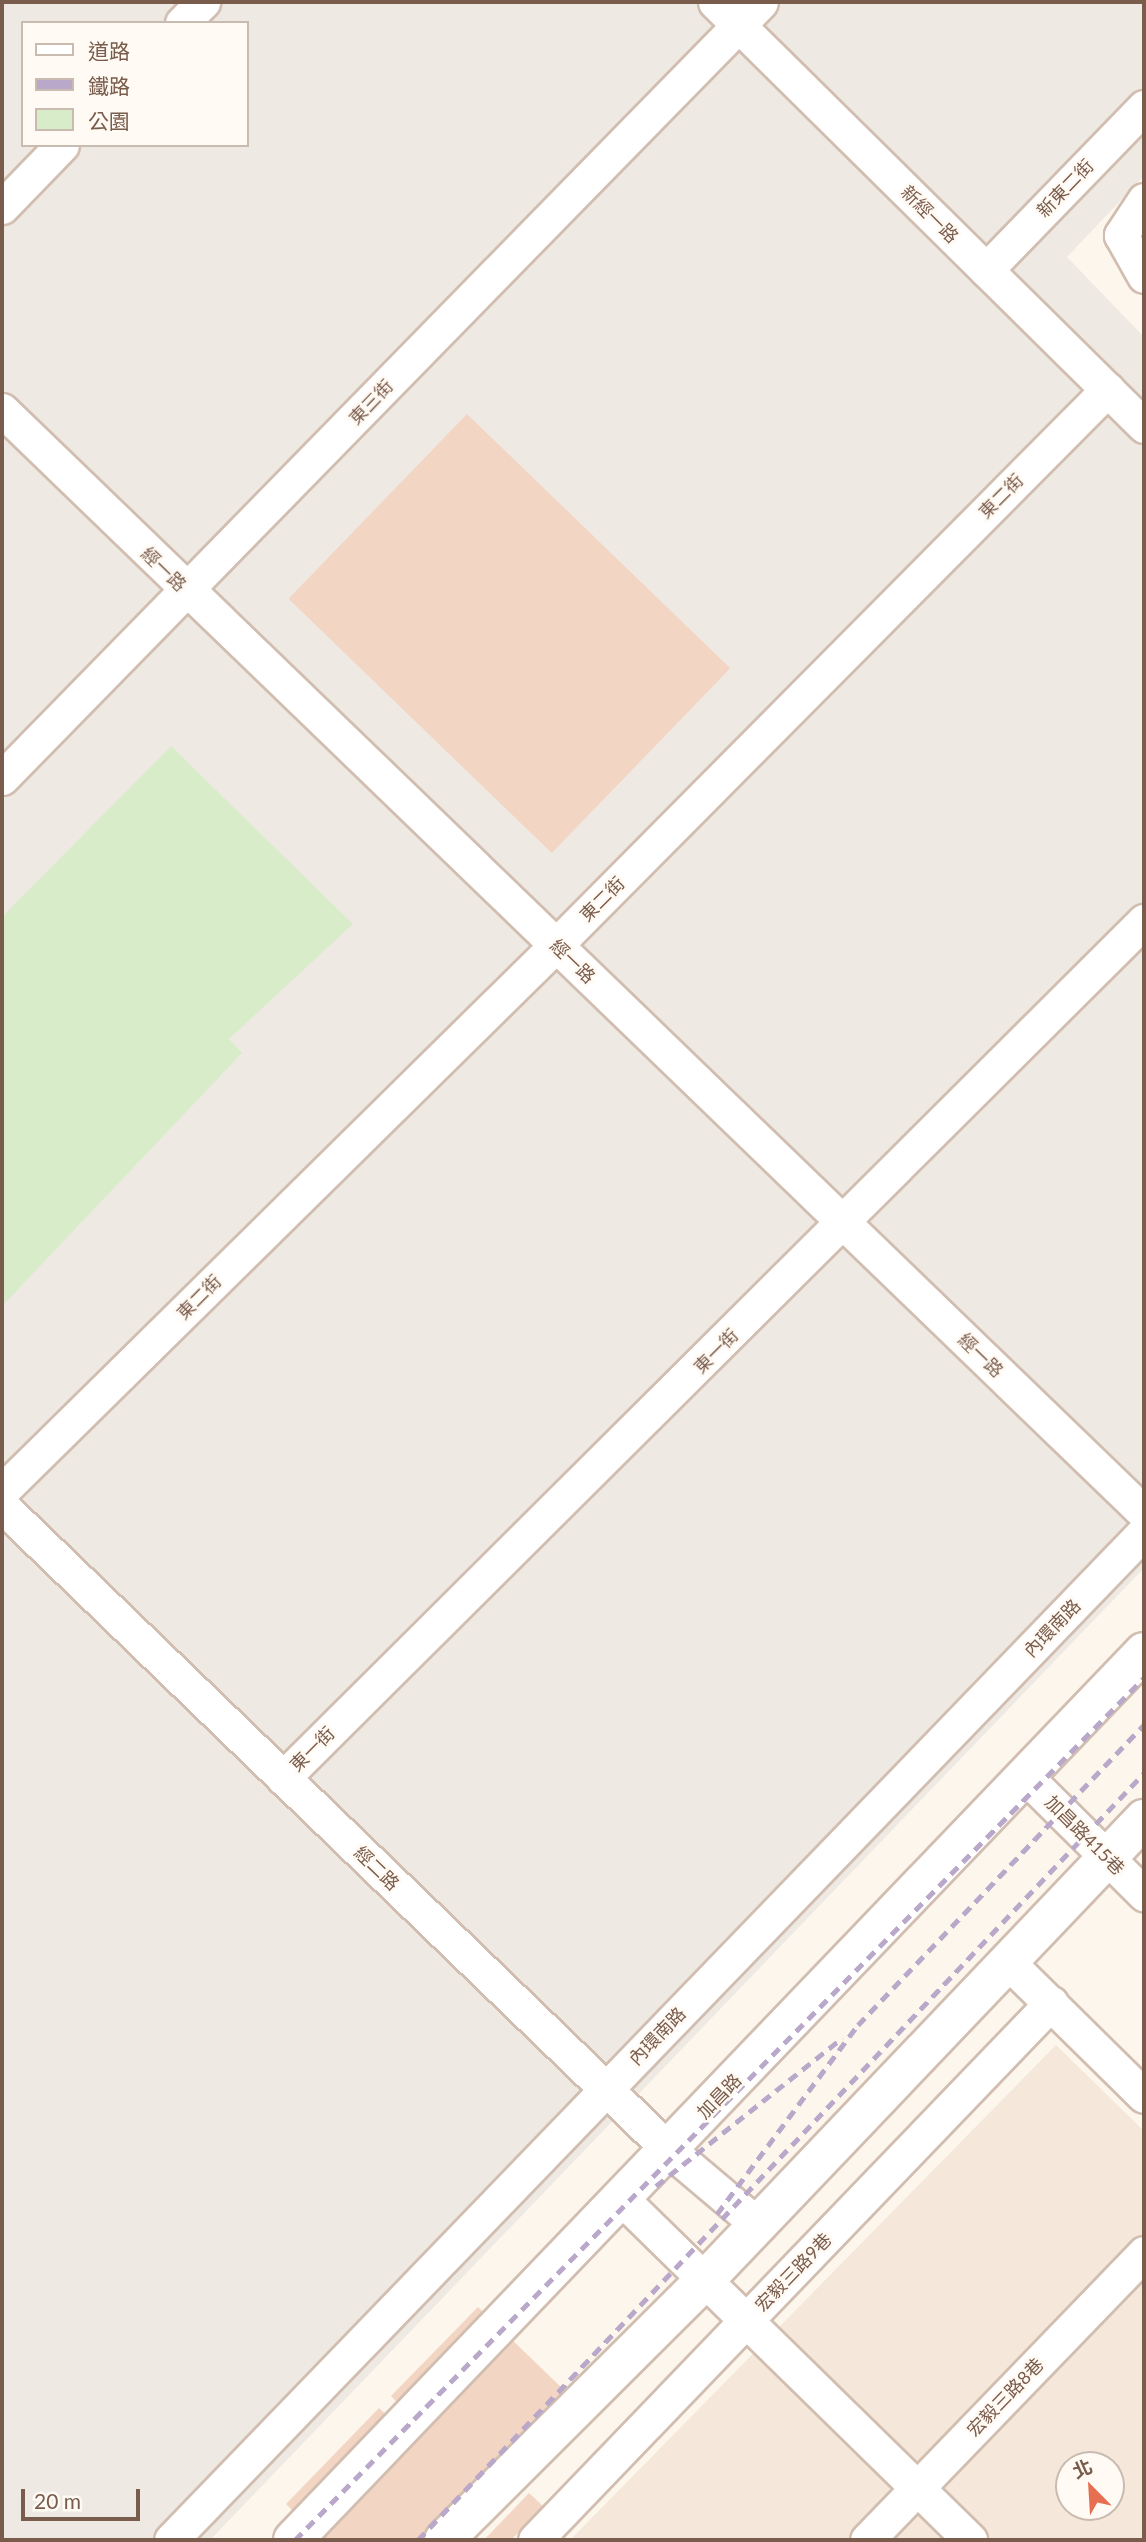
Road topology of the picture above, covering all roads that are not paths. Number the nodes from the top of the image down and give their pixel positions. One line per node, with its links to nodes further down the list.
1 (203, 2): 4 (street)
2 (715, 2): 3 (street, 新經一路)
3 (750, 13): 9 (street, 新經一路); 14 (street, 東三街)
4 (184, 21)
5 (1144, 107): 9 (street, 新東二街)
6 (60, 147): 8 (street)
7 (1144, 200): 10 (street)
8 (2, 207)
9 (986, 270): 11 (street, 新經一路)
10 (1144, 276)
11 (1108, 390): 13 (street, 新經一路); 17 (street, 東二街)
12 (2, 410): 14 (street, 經一路)
13 (1144, 426)
14 (187, 591): 15 (street, 東三街); 17 (street, 經一路)
15 (2, 778)
16 (1144, 921): 18 (street, 東一街)
17 (556, 945): 18 (street, 經一路); 19 (street, 東二街)
18 (845, 1224): 21 (street, 經一路); 25 (street, 東一街)
19 (2, 1491)
20 (2, 1506): 25 (street, 經二路)
21 (1144, 1513)
22 (1144, 1532): 31 (street, 內環南路)
23 (1144, 1652): 24 (street, 加昌路)
24 (1025, 1776): 27 (street, 加昌路415巷); 33 (street, 加昌路)
25 (284, 1778): 31 (street, 經二路)
26 (1144, 1819): 27 (street)
27 (1108, 1856): 28 (street, 加昌路415巷); 29 (street)
28 (1144, 1894)
29 (1007, 1961): 30 (street); 35 (street)
30 (1051, 2003): 32 (street); 38 (street, 宏毅三路9巷)
31 (606, 2089): 33 (street, 經二路); 40 (street, 內環南路)
32 (1144, 2096)
33 (668, 2149): 34 (street, 加昌路); 35 (street, 經二路)
34 (621, 2198): 37 (street); 41 (street, 加昌路)
35 (757, 2223): 37 (street)
36 (1144, 2253): 39 (street, 宏毅三路8巷)
37 (705, 2280): 38 (street); 42 (street)
38 (746, 2321): 39 (street); 43 (street, 宏毅三路9巷)
39 (917, 2488): 44 (street, 宏毅三路8巷); 45 (street)
40 (172, 2540)
41 (293, 2540)
42 (444, 2540)
43 (535, 2540)
44 (867, 2540)
45 (971, 2540)

